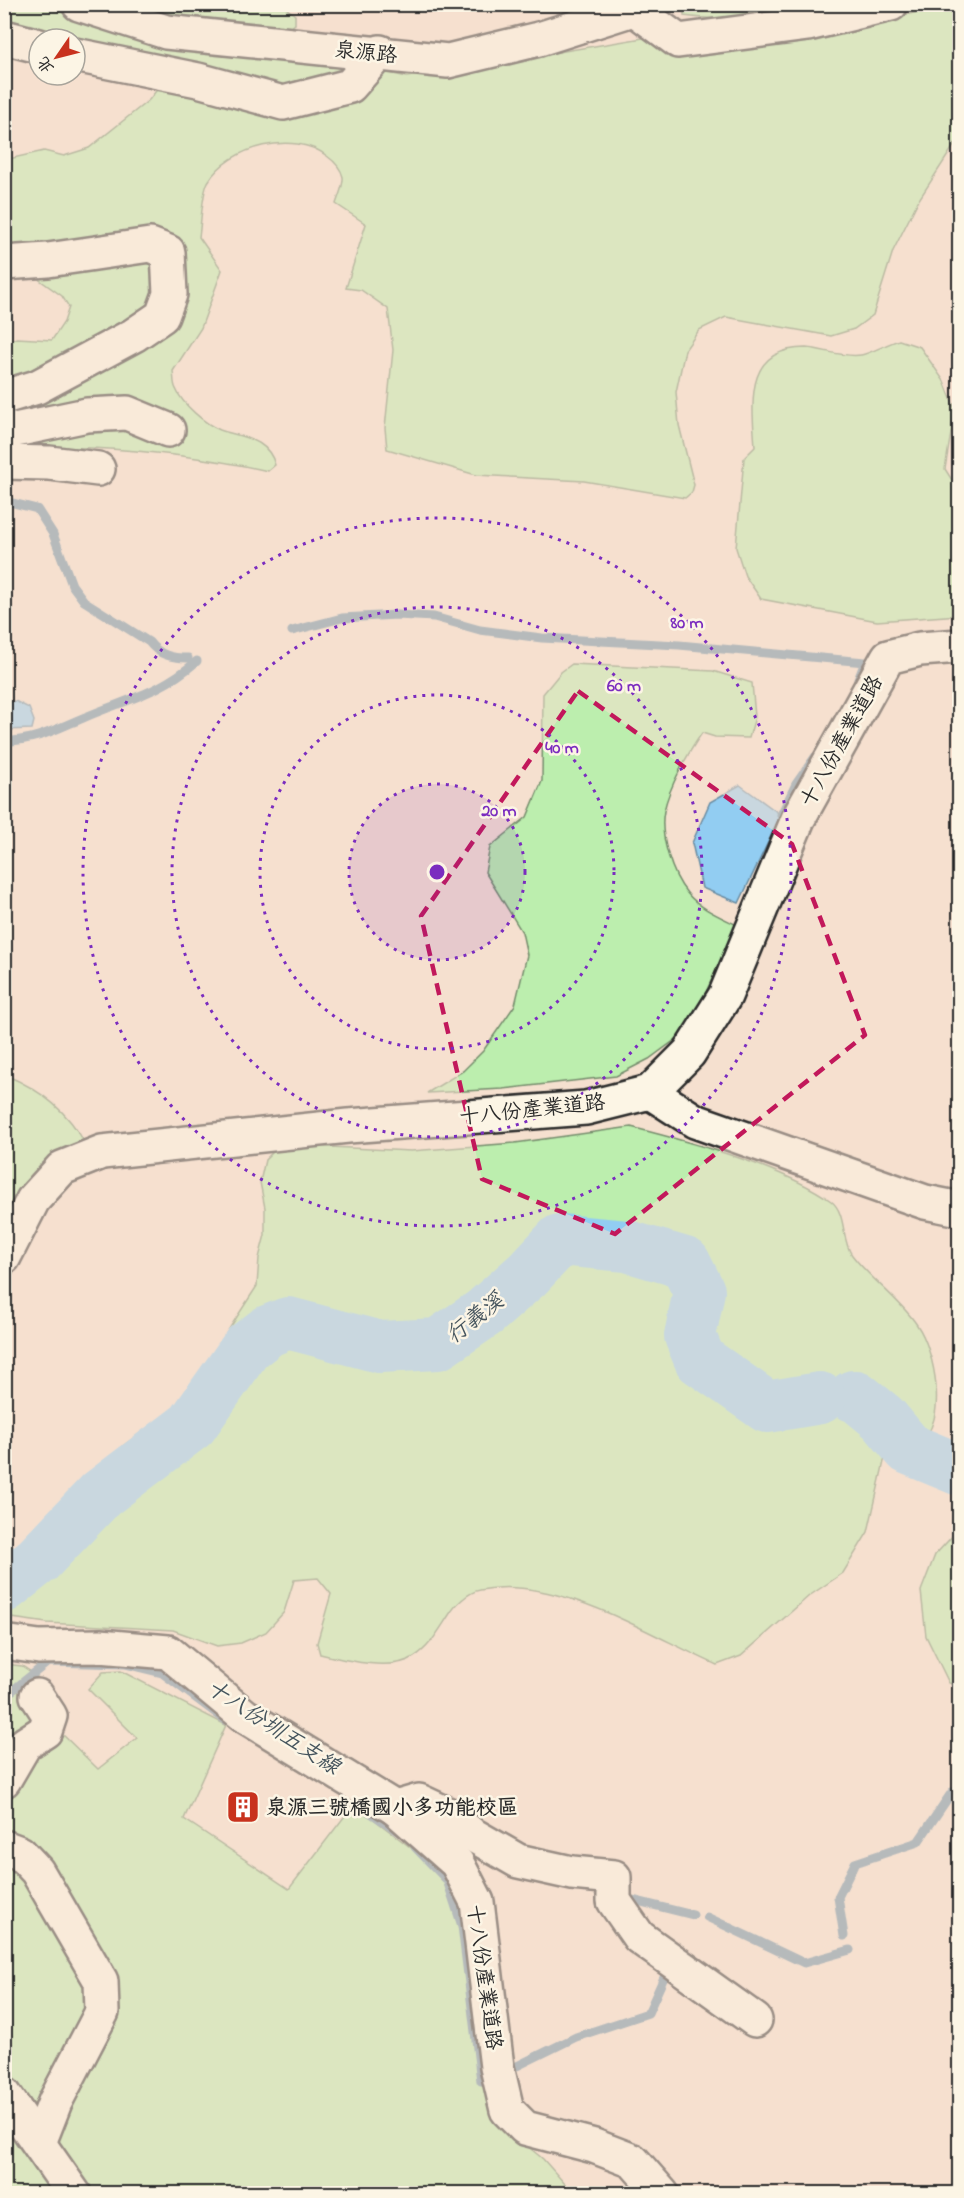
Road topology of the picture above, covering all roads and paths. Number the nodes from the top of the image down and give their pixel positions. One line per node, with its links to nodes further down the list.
1 (79, 4): 6 (street, 泉源路)
2 (891, 4): 3 (street)
3 (643, 7): 6 (street, 泉源路)
4 (4, 37): 5 (street)
5 (27, 43)
6 (380, 52): 7 (street)
7 (87, 57)
8 (4, 263): 9 (street)
9 (4, 396)
10 (4, 427): 11 (street)
11 (168, 430)
12 (4, 462): 13 (street)
13 (98, 469)
14 (960, 646): 15 (street, 十八份產業道路)
15 (650, 1092): 16 (street); 17 (street, 十八份產業道路)
16 (960, 1209)
17 (5, 1257)
18 (4, 1642): 21 (street, 十八份產業道路)
19 (37, 1696): 20 (street)
20 (4, 1779)
21 (395, 1808): 23 (street); 27 (street, 十八份產業道路)
22 (4, 1847): 25 (street)
23 (755, 2020)
24 (4, 2094): 25 (street)
25 (39, 2143): 26 (street)
26 (74, 2193)
27 (662, 2193)

